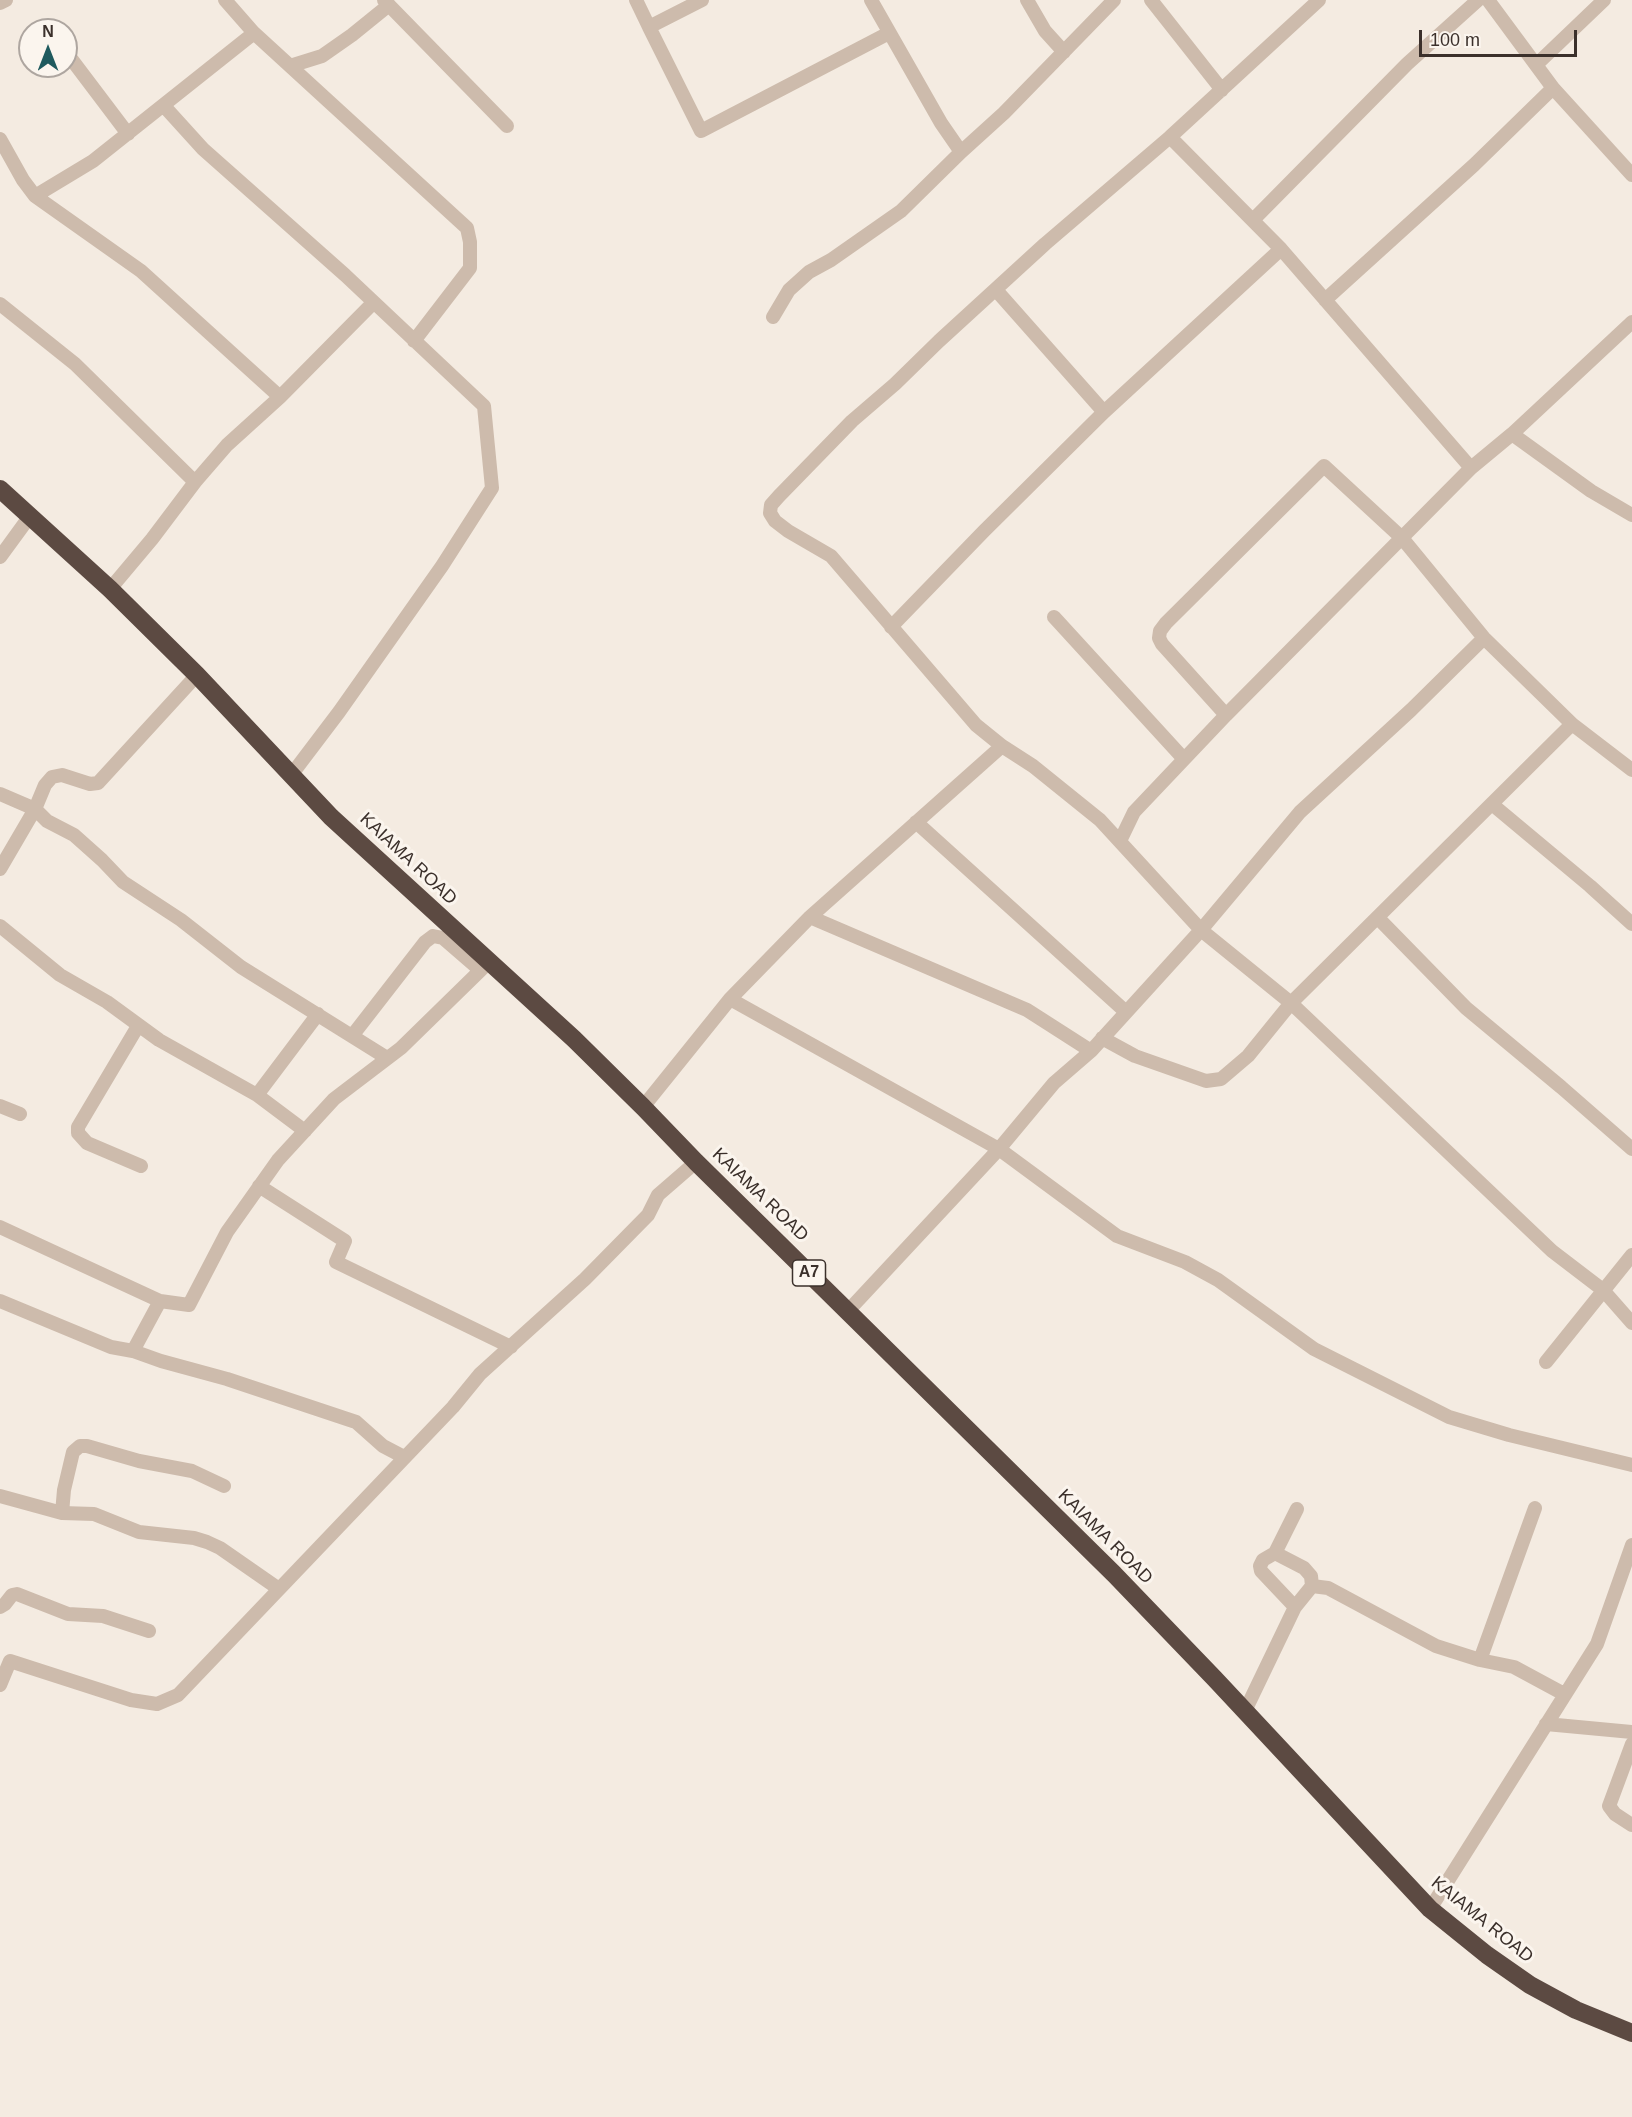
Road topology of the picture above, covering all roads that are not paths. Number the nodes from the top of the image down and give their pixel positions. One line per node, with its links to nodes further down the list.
1 (6, 0): 13 (street)
2 (225, 0): 16 (street)
3 (636, 0): 15 (street)
4 (702, 0): 15 (street)
5 (871, 0): 17 (street)
6 (1027, 0): 18 (street)
7 (1114, 0): 18 (street)
8 (1150, 0): 23 (street)
9 (1478, 0): 33 (street)
10 (1488, 0): 19 (street)
11 (1604, 0): 19 (street)
12 (386, 2): 20 (street); 25 (street)
13 (0, 3)
14 (1312, 3): 23 (street)
15 (649, 27): 17 (street)
16 (254, 33): 20 (street); 24 (street)
17 (889, 33): 29 (street)
18 (1064, 52): 29 (street)
19 (1536, 65): 22 (street)
20 (290, 66): 41 (street)
21 (78, 68): 26 (street)
22 (1553, 88): 31 (street); 36 (street)
23 (1222, 90): 27 (street)
24 (164, 106): 26 (street); 37 (street)
25 (507, 126)
26 (128, 134): 32 (street)
27 (1170, 137): 33 (street); 35 (street)
28 (0, 139): 32 (street)
29 (961, 152): 39 (street)
30 (1632, 152): 31 (street)
31 (1628, 170)
32 (34, 196): 42 (street)
33 (1253, 220): 34 (street)
34 (1281, 249): 36 (street); 43 (street)
35 (996, 290): 43 (street); 54 (street)
36 (1325, 300): 45 (street)
37 (373, 303): 41 (street); 42 (street)
38 (0, 304): 46 (street)
39 (773, 317)
40 (1632, 322): 44 (street)
41 (414, 341): 62 (street)
42 (279, 397): 46 (street)
43 (1104, 412): 54 (street)
44 (1512, 434): 45 (street); 48 (street)
45 (1471, 468): 50 (street)
46 (195, 482): 52 (street)
47 (0, 489): 49 (highway, KAIAMA ROAD / A7)
48 (1632, 515)
49 (30, 516): 51 (street); 52 (highway, KAIAMA ROAD / A7)
50 (1402, 538): 55 (street); 57 (street); 57 (street)
51 (0, 557)
52 (110, 589): 56 (highway, KAIAMA ROAD / A7)
53 (1054, 617): 60 (street)
54 (891, 627): 59 (street)
55 (1484, 638): 58 (street); 73 (street)
56 (197, 675): 62 (highway, KAIAMA ROAD / A7); 65 (street)
57 (1226, 715): 60 (street)
58 (1572, 724): 61 (street); 64 (street)
59 (1002, 746): 66 (street); 67 (street)
60 (1183, 758): 67 (street)
61 (1632, 770)
62 (292, 774): 74 (highway, KAIAMA ROAD / A7)
63 (0, 794): 65 (street)
64 (1492, 805): 70 (street); 71 (street)
65 (35, 809): 68 (street); 78 (street)
66 (916, 822): 69 (street); 77 (street)
67 (1120, 841): 73 (street)
68 (0, 869)
69 (810, 917): 75 (street); 82 (street)
70 (1378, 918): 76 (street); 90 (street)
71 (1632, 924)
72 (0, 926): 79 (street)
73 (1201, 930): 76 (street); 77 (street)
74 (484, 966): 80 (street); 83 (street); 86 (highway, KAIAMA ROAD / A7)
75 (730, 999): 86 (street); 89 (street)
76 (1292, 1003): 81 (street); 96 (street)
77 (1126, 1012): 81 (street)
78 (318, 1014): 80 (street); 84 (street)
79 (138, 1026): 84 (street); 92 (street)
80 (352, 1036): 83 (street)
81 (1102, 1038): 82 (street)
82 (1091, 1051): 89 (street)
83 (387, 1058): 88 (street)
84 (257, 1095): 88 (street)
85 (0, 1106): 87 (street)
86 (643, 1107): 91 (highway, KAIAMA ROAD / A7)
87 (20, 1114)
88 (305, 1131): 93 (street)
89 (999, 1149): 99 (street); 105 (street)
90 (1632, 1149)
91 (696, 1162): 99 (highway, KAIAMA ROAD / A7); 101 (street)
92 (141, 1166)
93 (259, 1186): 98 (street); 101 (street)
94 (0, 1227): 98 (street)
95 (1632, 1255): 96 (street)
96 (1603, 1290): 100 (street); 103 (street)
97 (0, 1301): 102 (street)
98 (160, 1301): 102 (street)
99 (849, 1311): 121 (highway, KAIAMA ROAD / A7)
100 (1632, 1323)
101 (511, 1347): 104 (street)
102 (133, 1351): 104 (street)
103 (1546, 1362)
104 (404, 1457): 114 (street)
105 (1632, 1465)
106 (224, 1486): 110 (street)
107 (0, 1497): 110 (street)
108 (1535, 1508): 118 (street)
109 (1297, 1509): 112 (street)
110 (62, 1513): 114 (street)
111 (1632, 1545): 120 (street)
112 (1275, 1553): 113 (street); 116 (street)
113 (1312, 1586): 116 (street); 118 (street)
114 (279, 1589): 119 (street)
115 (0, 1607): 117 (street)
116 (1295, 1607): 121 (street)
117 (149, 1631)
118 (1480, 1660): 120 (street)
119 (0, 1684)
120 (1564, 1694): 122 (street)
121 (1245, 1711): 126 (highway, KAIAMA ROAD / A7)
122 (1546, 1724): 123 (street); 126 (street)
123 (1632, 1732)
124 (1632, 1744): 125 (street)
125 (1632, 1825)
126 (1430, 1909): 127 (highway, KAIAMA ROAD / A7)
127 (1632, 2033)

